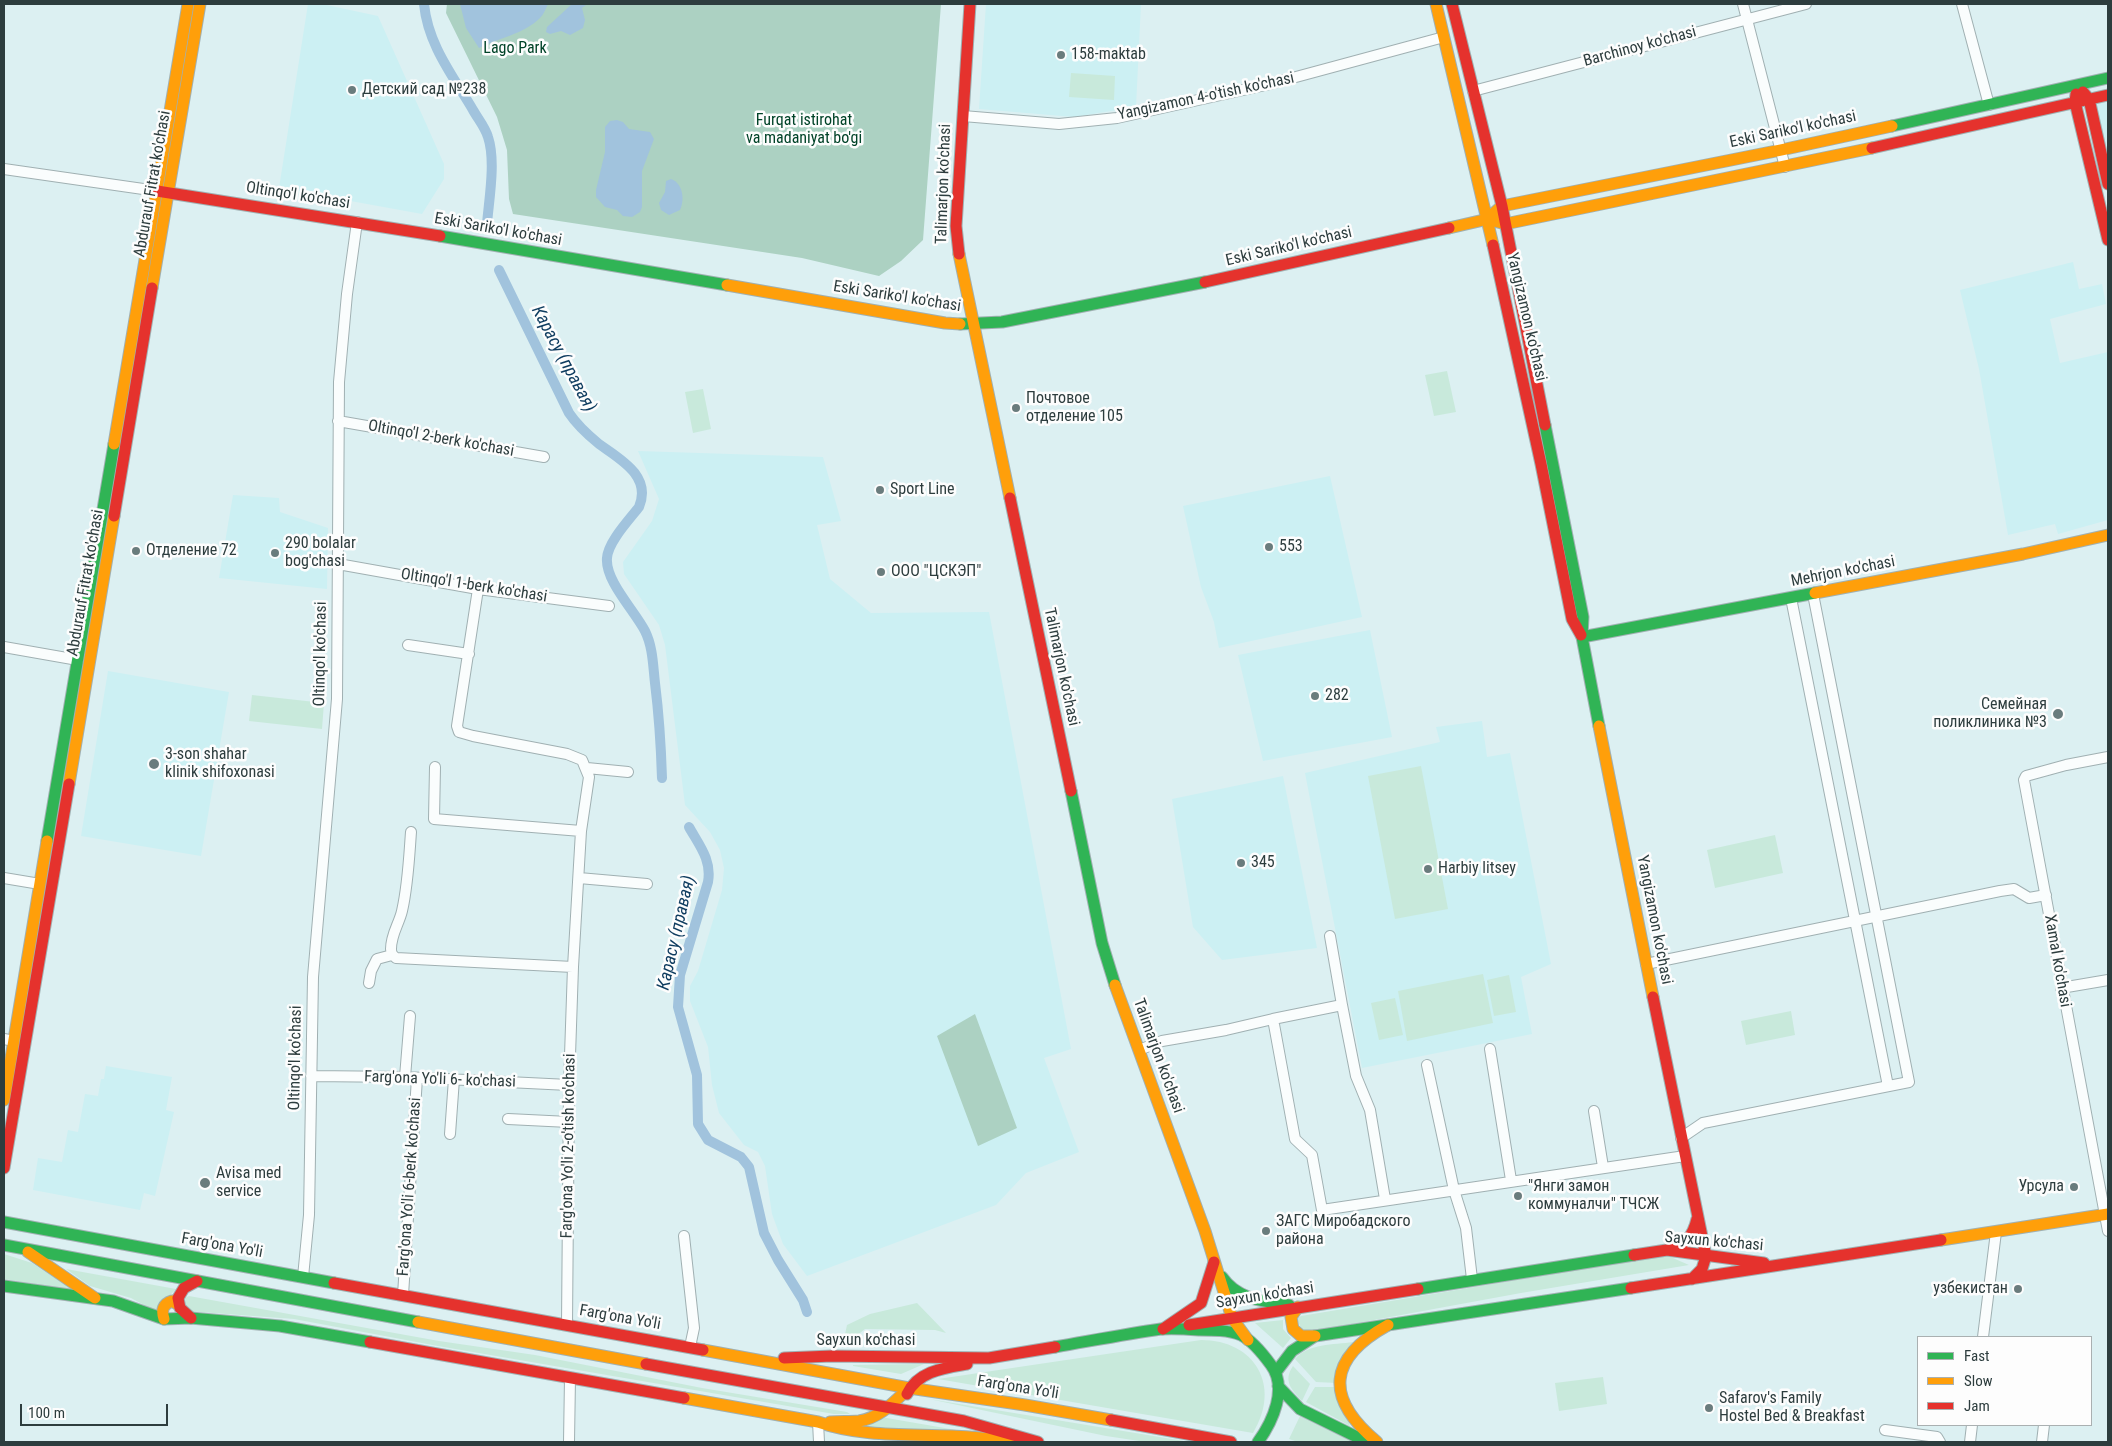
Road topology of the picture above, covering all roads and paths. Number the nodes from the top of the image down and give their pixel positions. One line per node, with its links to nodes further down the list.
1 (188, 4): 23 (main road, Abdurauf Fitrat ko'chasi)
2 (200, 4): 23 (main road, Abdurauf Fitrat ko'chasi)
3 (970, 4): 18 (main road, Talimarjon ko'chasi)
4 (1436, 4): 10 (main road, Yangizamon ko'chasi)
5 (1452, 4): 13 (main road, Yangizamon ko'chasi)
6 (1743, 4): 9 (street)
7 (1806, 4): 9 (street, Barchinoy ko'chasi)
8 (1962, 4): 17 (street)
9 (1747, 18): 13 (street, Barchinoy ko'chasi); 19 (street)
10 (1444, 37): 18 (street, Yangizamon 4-o'tish ko'chasi); 25 (main road, Yangizamon ko'chasi)
11 (2108, 78): 12 (main road, Eski Sariko'l ko'chasi)
12 (2078, 85): 15 (main road); 16 (main road); 17 (main road, Eski Sariko'l ko'chasi)
13 (1473, 91): 24 (main road, Yangizamon ko'chasi)
14 (2108, 95): 15 (main road, Eski Sariko'l ko'chasi)
15 (2089, 99): 16 (main road, Eski Sariko'l ko'chasi); 22 (main road)
16 (2075, 102): 20 (main road, Eski Sariko'l ko'chasi); 28 (main road)
17 (1989, 105): 19 (main road, Eski Sariko'l ko'chasi)
18 (964, 116): 29 (main road, Talimarjon ko'chasi)
19 (1781, 150): 20 (street); 24 (main road, Eski Sariko'l ko'chasi)
20 (1785, 166): 27 (main road, Eski Sariko'l ko'chasi)
21 (4, 169): 23 (street)
22 (2108, 184)
23 (162, 191): 26 (main road, Oltinqo'l ko'chasi); 42 (main road, Abdurauf Fitrat ko'chasi)
24 (1502, 206): 25 (main road); 27 (main road, Yangizamon ko'chasi)
25 (1488, 219): 27 (main road, Eski Sariko'l ko'chasi); 29 (main road, Eski Sariko'l ko'chasi); 38 (main road, Yangizamon ko'chasi)
26 (357, 222): 29 (main road, Eski Sariko'l ko'chasi); 30 (street, Oltinqo'l ko'chasi)
27 (1505, 224): 38 (main road, Yangizamon ko'chasi)
28 (2108, 240)
29 (974, 324): 68 (main road, Talimarjon ko'chasi)
30 (338, 421): 31 (street, Oltinqo'l 2-berk ko'chasi); 33 (street, Oltinqo'l ko'chasi)
31 (544, 457)
32 (2108, 534): 35 (main road, Mehrjon ko'chasi)
33 (338, 564): 34 (street, Oltinqo'l 1-berk ko'chasi); 70 (street, Oltinqo'l ko'chasi)
34 (478, 588): 37 (street, Oltinqo'l 1-berk ko'chasi); 41 (street)
35 (1814, 594): 36 (main road, Mehrjon ko'chasi); 54 (street)
36 (1791, 598): 38 (main road, Mehrjon ko'chasi); 55 (street)
37 (609, 606)
38 (1582, 637): 58 (main road, Yangizamon ko'chasi)
39 (408, 645): 41 (street)
40 (4, 647): 42 (street)
41 (469, 654): 45 (street)
42 (83, 661): 51 (main road, Abdurauf Fitrat ko'chasi)
43 (2108, 757): 53 (street, Xamal ko'chasi)
44 (435, 767): 47 (street)
45 (586, 768): 46 (street); 47 (street, Farg'ona Yo'li 2-o'tish ko'chasi)
46 (628, 772)
47 (581, 831): 50 (street, Farg'ona Yo'li 2-o'tish ko'chasi)
48 (411, 832): 57 (street)
49 (4, 878): 51 (street)
50 (579, 878): 52 (street); 59 (street, Farg'ona Yo'li 2-o'tish ko'chasi)
51 (46, 884): 66 (main road, Abdurauf Fitrat ko'chasi)
52 (647, 884)
53 (2046, 895): 54 (street); 62 (street, Xamal ko'chasi)
54 (1877, 916): 55 (street); 75 (street)
55 (1856, 921): 58 (street); 75 (street)
56 (1330, 936): 63 (street)
57 (392, 955): 59 (street); 61 (street)
58 (1646, 964): 81 (main road, Yangizamon ko'chasi)
59 (573, 967): 74 (street, Farg'ona Yo'li 2-o'tish ko'chasi)
60 (2108, 980): 62 (street)
61 (370, 983)
62 (2061, 988): 90 (street, Xamal ko'chasi)
63 (1342, 1005): 65 (street); 88 (street)
64 (410, 1016): 71 (street)
65 (1273, 1019): 68 (street); 88 (street)
66 (14, 1041): 76 (main road, Abdurauf Fitrat ko'chasi); 82 (main road, Abdurauf Fitrat ko'chasi)
67 (1490, 1049): 86 (street)
68 (1140, 1050): 99 (main road, Talimarjon ko'chasi)
69 (1427, 1065): 87 (street)
70 (311, 1076): 71 (street, Farg'ona Yo'li 6- ko'chasi); 101 (street, Oltinqo'l ko'chasi)
71 (405, 1077): 72 (street, Farg'ona Yo'li 6- ko'chasi)
72 (417, 1078): 73 (street, Farg'ona Yo'li 6- ko'chasi); 106 (street, Farg'ona Yo'li 6-berk ko'chasi)
73 (454, 1078): 74 (street, Farg'ona Yo'li 6- ko'chasi); 80 (street)
74 (569, 1085): 79 (street, Farg'ona Yo'li 2-o'tish ko'chasi)
75 (1888, 1086): 81 (street)
76 (4, 1100)
77 (1594, 1111): 84 (street)
78 (508, 1119): 79 (street)
79 (569, 1122): 113 (street, Farg'ona Yo'li 2-o'tish ko'chasi)
80 (450, 1134)
81 (1681, 1138): 83 (main road, Yangizamon ko'chasi)
82 (6, 1146): 85 (main road, Abdurauf Fitrat ko'chasi)
83 (1685, 1156): 84 (street); 89 (main road, Yangizamon ko'chasi)
84 (1603, 1167): 86 (street)
85 (4, 1168)
86 (1511, 1180): 87 (street)
87 (1454, 1190): 88 (street); 103 (street)
88 (1386, 1199)
89 (1697, 1210): 97 (main road, Yangizamon ko'chasi); 98 (main road, Yangizamon ko'chasi)
90 (2107, 1214): 92 (street, Xamal ko'chasi); 93 (main road, Sayxun ko'chasi)
91 (4, 1222): 101 (main road, Farg'ona Yo'li)
92 (2108, 1231)
93 (1996, 1232): 100 (main road, Sayxun ko'chasi); 117 (street)
94 (684, 1236): 119 (street)
95 (4, 1245): 96 (main road)
96 (22, 1248): 104 (main road); 107 (main road)
97 (1667, 1250): 98 (main road, Sayxun ko'chasi); 103 (main road, Sayxun ko'chasi)
98 (1706, 1256): 100 (main road, Sayxun ko'chasi); 102 (main road)
99 (1214, 1262): 109 (main road); 111 (main road, Talimarjon ko'chasi); 115 (main road)
100 (1781, 1265): 102 (main road, Sayxun ko'chasi)
101 (303, 1277): 106 (main road, Farg'ona Yo'li)
102 (1692, 1279): 114 (main road, Sayxun ko'chasi)
103 (1472, 1280): 109 (main road, Sayxun ko'chasi)
104 (197, 1281): 108 (main road); 126 (main road)
105 (5, 1286): 107 (main road)
106 (403, 1295): 113 (main road, Farg'ona Yo'li)
107 (95, 1298): 112 (main road)
108 (178, 1304): 110 (main road); 112 (main road)
109 (1298, 1307): 111 (main road, Sayxun ko'chasi); 116 (main road)
110 (191, 1318): 112 (main road); 123 (main road)
111 (1232, 1318): 115 (main road, Sayxun ko'chasi); 118 (main road, Talimarjon ko'chasi)
112 (164, 1319)
113 (567, 1325): 119 (main road, Farg'ona Yo'li)
114 (1388, 1325): 116 (main road, Sayxun ko'chasi); 140 (main road)
115 (1163, 1329): 118 (main road); 120 (main road, Sayxun ko'chasi)
116 (1315, 1336): 122 (main road, Sayxun ko'chasi)
117 (1983, 1336)
118 (1248, 1340): 122 (main road, Talimarjon ko'chasi)
119 (690, 1348): 121 (main road, Farg'ona Yo'li)
120 (989, 1358): 121 (main road, Sayxun ko'chasi); 125 (main road)
121 (752, 1359): 125 (main road, Farg'ona Yo'li)
122 (1276, 1372): 124 (main road)
123 (570, 1378): 128 (main road); 133 (street)
124 (1278, 1386): 138 (main road); 139 (main road)
125 (909, 1388): 126 (main road); 127 (main road); 137 (main road, Farg'ona Yo'li)
126 (888, 1408): 127 (main road); 128 (main road)
127 (922, 1414): 136 (main road)
128 (818, 1422): 132 (main road); 134 (street)
129 (1972, 1426): 142 (street)
130 (2044, 1426): 143 (street)
131 (1885, 1430): 141 (street)
132 (865, 1438): 135 (main road)
133 (569, 1442)
134 (819, 1442)
135 (1022, 1442)
136 (1038, 1442)
137 (1231, 1442)
138 (1258, 1442)
139 (1368, 1442)
140 (1377, 1442)
141 (1940, 1442)
142 (1970, 1442)
143 (2042, 1442)

